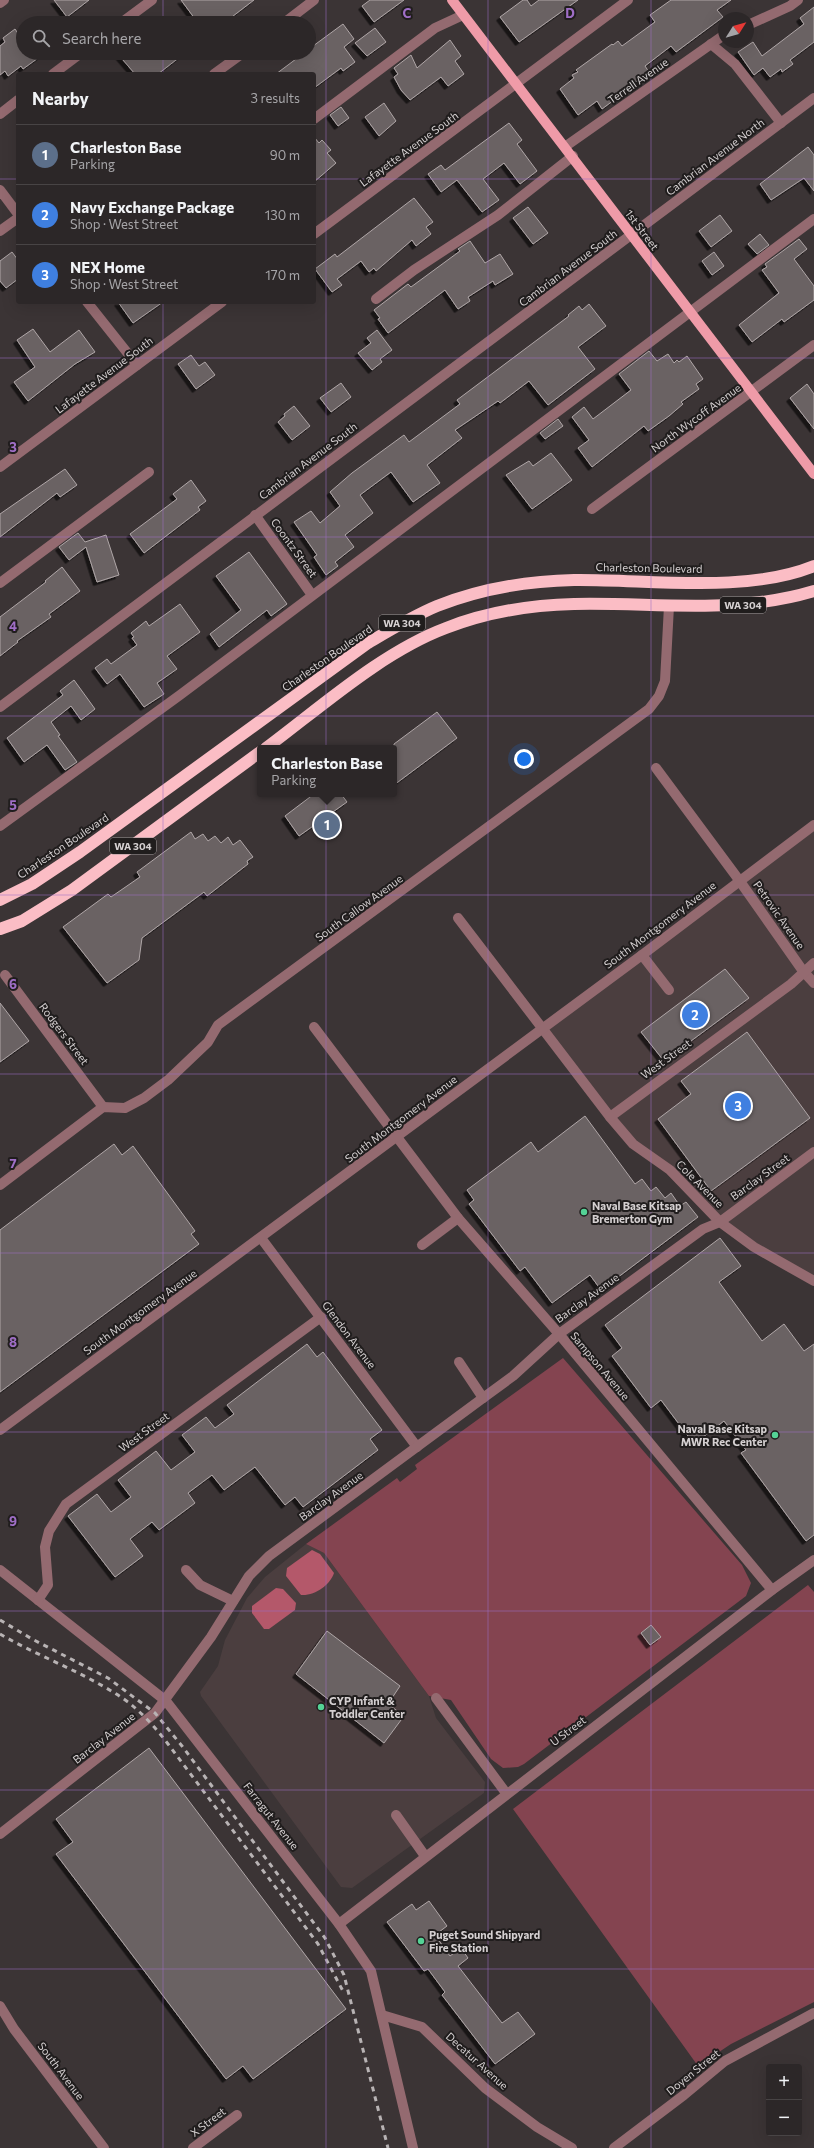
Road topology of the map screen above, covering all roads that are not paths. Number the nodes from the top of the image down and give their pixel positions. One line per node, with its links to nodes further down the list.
1 (4, 0): 7 (street)
2 (152, 0): 9 (street)
3 (314, 0): 10 (street)
4 (452, 0): 8 (main road, 1st Street)
5 (628, 0): 18 (street, Lafayette Avenue South)
6 (798, 0): 11 (street)
7 (0, 3)
8 (463, 15): 18 (main road, 1st Street); 22 (street)
9 (130, 16)
10 (293, 16)
11 (754, 22)
12 (718, 39): 13 (street, Terrell Avenue)
13 (711, 44): 23 (street); 24 (street, Terrell Avenue)
14 (72, 60): 16 (street)
15 (233, 60): 17 (street)
16 (56, 72)
17 (217, 72)
18 (517, 83): 24 (main road, 1st Street); 31 (street, Lafayette Avenue South)
19 (814, 98): 23 (street, Cambrian Avenue North)
20 (16, 102): 21 (street)
21 (0, 114)
22 (316, 117)
23 (780, 123): 32 (street, Cambrian Avenue North)
24 (566, 146): 25 (main road, 1st Street)
25 (573, 156): 32 (main road, 1st Street); 33 (street)
26 (0, 190): 27 (street)
27 (16, 211)
28 (16, 219): 30 (street)
29 (814, 219): 36 (street)
30 (0, 231)
31 (316, 233)
32 (631, 236): 36 (main road, 1st Street); 44 (street, Cambrian Avenue South)
33 (376, 299)
34 (89, 304): 38 (street)
35 (219, 304): 38 (street, Lafayette Avenue South)
36 (690, 313): 39 (main road, 1st Street); 48 (street)
37 (814, 345): 39 (street, North Wycoff Avenue)
38 (136, 365): 40 (street, Lafayette Avenue South)
39 (750, 393): 41 (main road, 1st Street); 43 (street, North Wycoff Avenue)
40 (0, 467)
41 (813, 470)
42 (149, 472): 46 (street)
43 (592, 509)
44 (255, 516): 48 (street, Coontz Street); 50 (street, Cambrian Avenue South)
45 (814, 566): 58 (highway, Charleston Boulevard / WA 304)
46 (0, 583)
47 (814, 591): 49 (highway, WA 304)
48 (312, 595): 55 (street)
49 (670, 606): 51 (highway, WA 304); 70 (street, South Callow Avenue)
50 (0, 707)
51 (270, 745)
52 (257, 754): 61 (highway, WA 304)
53 (656, 768): 56 (street, Petrovic Avenue)
54 (814, 825): 56 (street, South Montgomery Avenue)
55 (0, 826)
56 (739, 880): 62 (street, South Montgomery Avenue); 64 (street, Petrovic Avenue)
57 (0, 892): 58 (highway)
58 (17, 892): 59 (highway, Charleston Boulevard / WA 304)
59 (0, 900)
60 (458, 918): 69 (street, Cole Avenue)
61 (0, 929)
62 (642, 955): 67 (street); 69 (street, South Montgomery Avenue)
63 (814, 964): 64 (street, West Street)
64 (803, 971): 66 (street, Petrovic Avenue); 71 (street, West Street)
65 (5, 975): 70 (street, Rodgers Street)
66 (814, 983)
67 (669, 990)
68 (314, 1027): 72 (street, Sampson Avenue)
69 (542, 1027): 71 (street, Cole Avenue); 72 (street, South Montgomery Avenue)
70 (103, 1107): 74 (street)
71 (610, 1117): 76 (street, Cole Avenue)
72 (397, 1137): 75 (street, Sampson Avenue); 77 (street, South Montgomery Avenue)
73 (814, 1152): 76 (street, Barclay Street)
74 (0, 1185)
75 (458, 1218): 78 (street); 81 (street, Sampson Avenue)
76 (720, 1222): 79 (street, Cole Avenue); 81 (street, Barclay Avenue)
77 (261, 1238): 80 (street, Glendon Avenue); 84 (street, South Montgomery Avenue)
78 (422, 1245)
79 (814, 1281)
80 (321, 1317): 85 (street, Glendon Avenue); 90 (street, West Street)
81 (559, 1334): 83 (street, Barclay Avenue); 89 (street, Sampson Avenue)
82 (458, 1362): 83 (street)
83 (483, 1398): 85 (street, Barclay Avenue)
84 (0, 1430)
85 (418, 1447): 91 (street, Barclay Avenue)
86 (814, 1560): 89 (street, U Street)
87 (0, 1570): 90 (street, Farragut Avenue)
88 (186, 1570): 91 (street)
89 (772, 1590): 94 (street, U Street)
90 (38, 1600): 93 (street, Farragut Avenue)
91 (233, 1601): 93 (street, Barclay Avenue)
92 (436, 1698): 94 (street)
93 (166, 1701): 96 (street, Barclay Avenue); 98 (street, Farragut Avenue)
94 (506, 1793): 97 (street, U Street)
95 (396, 1815): 97 (street)
96 (0, 1834)
97 (425, 1856): 98 (street, U Street)
98 (339, 1924): 101 (street, Farragut Avenue)
99 (0, 2006): 103 (street, South Avenue)
100 (814, 2013): 107 (street, Doyen Street)
101 (382, 2015): 105 (street, Farragut Avenue); 106 (street, Decatur Avenue)
102 (237, 2115): 104 (street, X Street)
103 (104, 2148)
104 (194, 2148)
105 (413, 2148)
106 (572, 2148)
107 (614, 2148)

